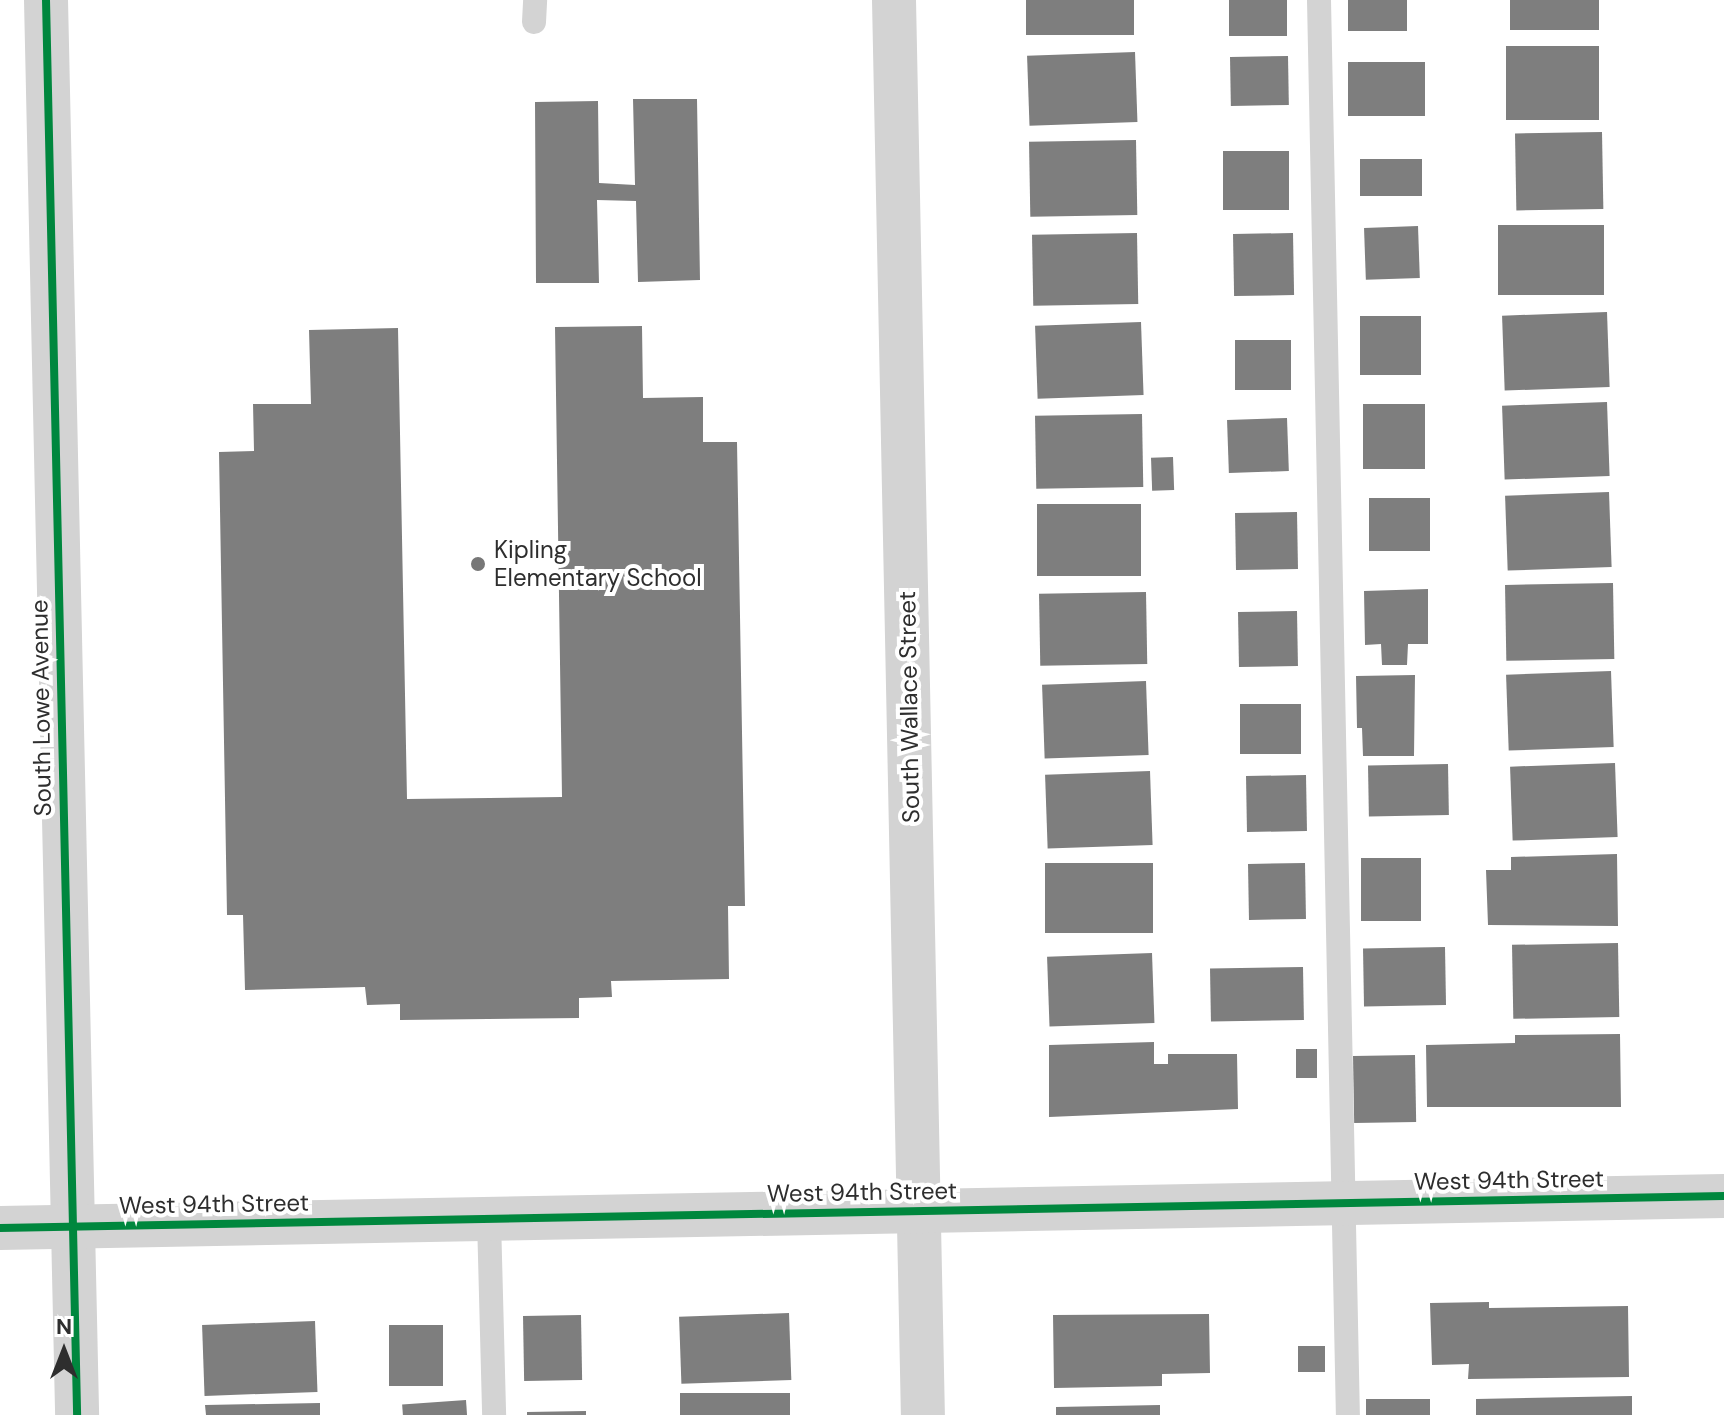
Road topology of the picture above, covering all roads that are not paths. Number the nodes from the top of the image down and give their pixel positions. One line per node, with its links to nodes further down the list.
1 (46, 0): 8 (street, South Lowe Avenue)
2 (894, 0): 6 (street, South Wallace Street)
3 (1319, 0): 5 (lane)
4 (1724, 1196): 5 (street, West 94th Street)
5 (1343, 1203): 6 (street, West 94th Street); 13 (lane)
6 (919, 1211): 7 (street, West 94th Street); 12 (street, South Wallace Street)
7 (489, 1219): 8 (street, West 94th Street); 11 (lane)
8 (73, 1226): 9 (street, West 94th Street); 10 (street, South Lowe Avenue)
9 (0, 1228)
10 (77, 1415)
11 (494, 1415)
12 (923, 1415)
13 (1348, 1415)

